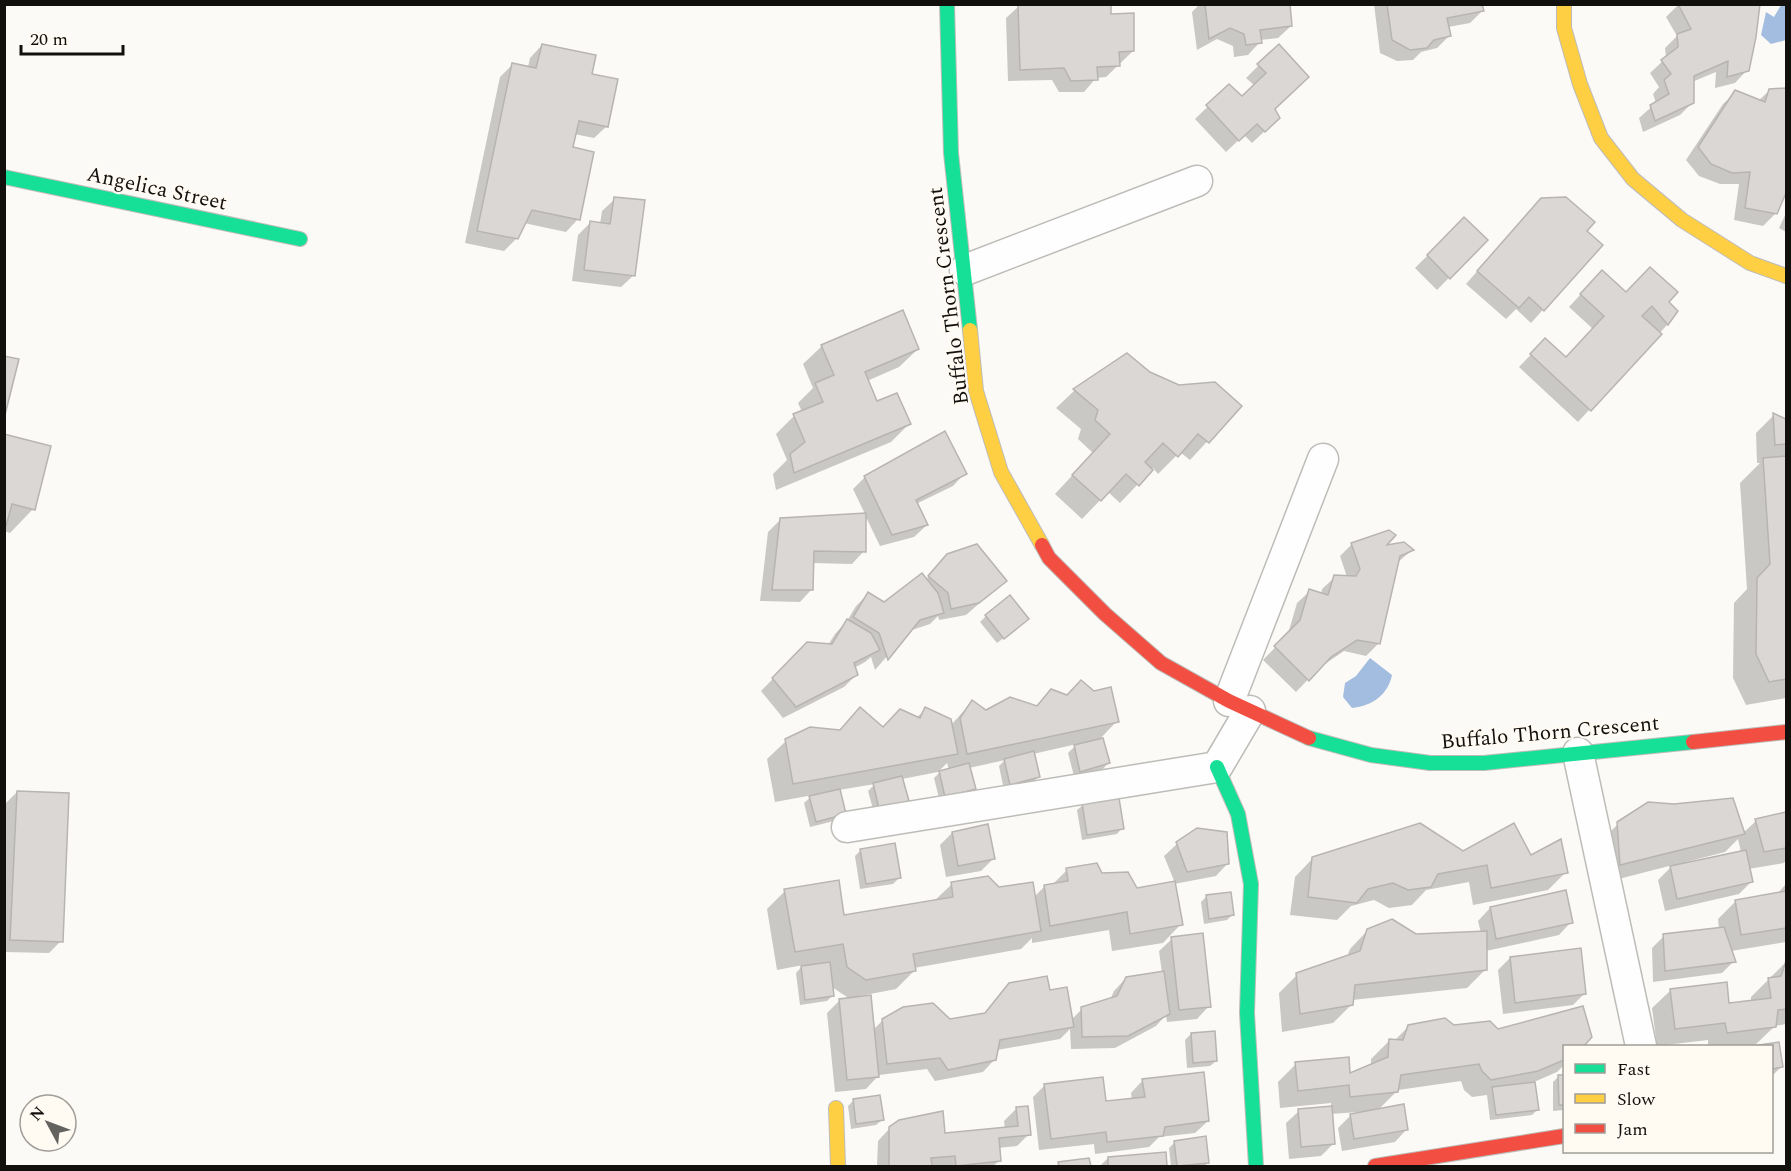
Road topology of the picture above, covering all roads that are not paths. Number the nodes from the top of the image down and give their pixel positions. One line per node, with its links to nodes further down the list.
1 (947, 4): 6 (street, Buffalo Thorn Crescent)
2 (1564, 4): 7 (street)
3 (4, 177): 5 (street, Angelica Street)
4 (1197, 181): 6 (street)
5 (300, 239)
6 (965, 270): 9 (street, Buffalo Thorn Crescent)
7 (1786, 276)
8 (1323, 459): 9 (street)
9 (1240, 706): 11 (street, Buffalo Thorn Crescent); 12 (street)
10 (1786, 732): 11 (street, Buffalo Thorn Crescent)
11 (1578, 753): 14 (street)
12 (1217, 767): 13 (street); 18 (street)
13 (847, 827)
14 (1641, 1045)
15 (836, 1108): 17 (street)
16 (1563, 1136): 19 (street)
17 (838, 1167)
18 (1256, 1167)
19 (1375, 1167)

